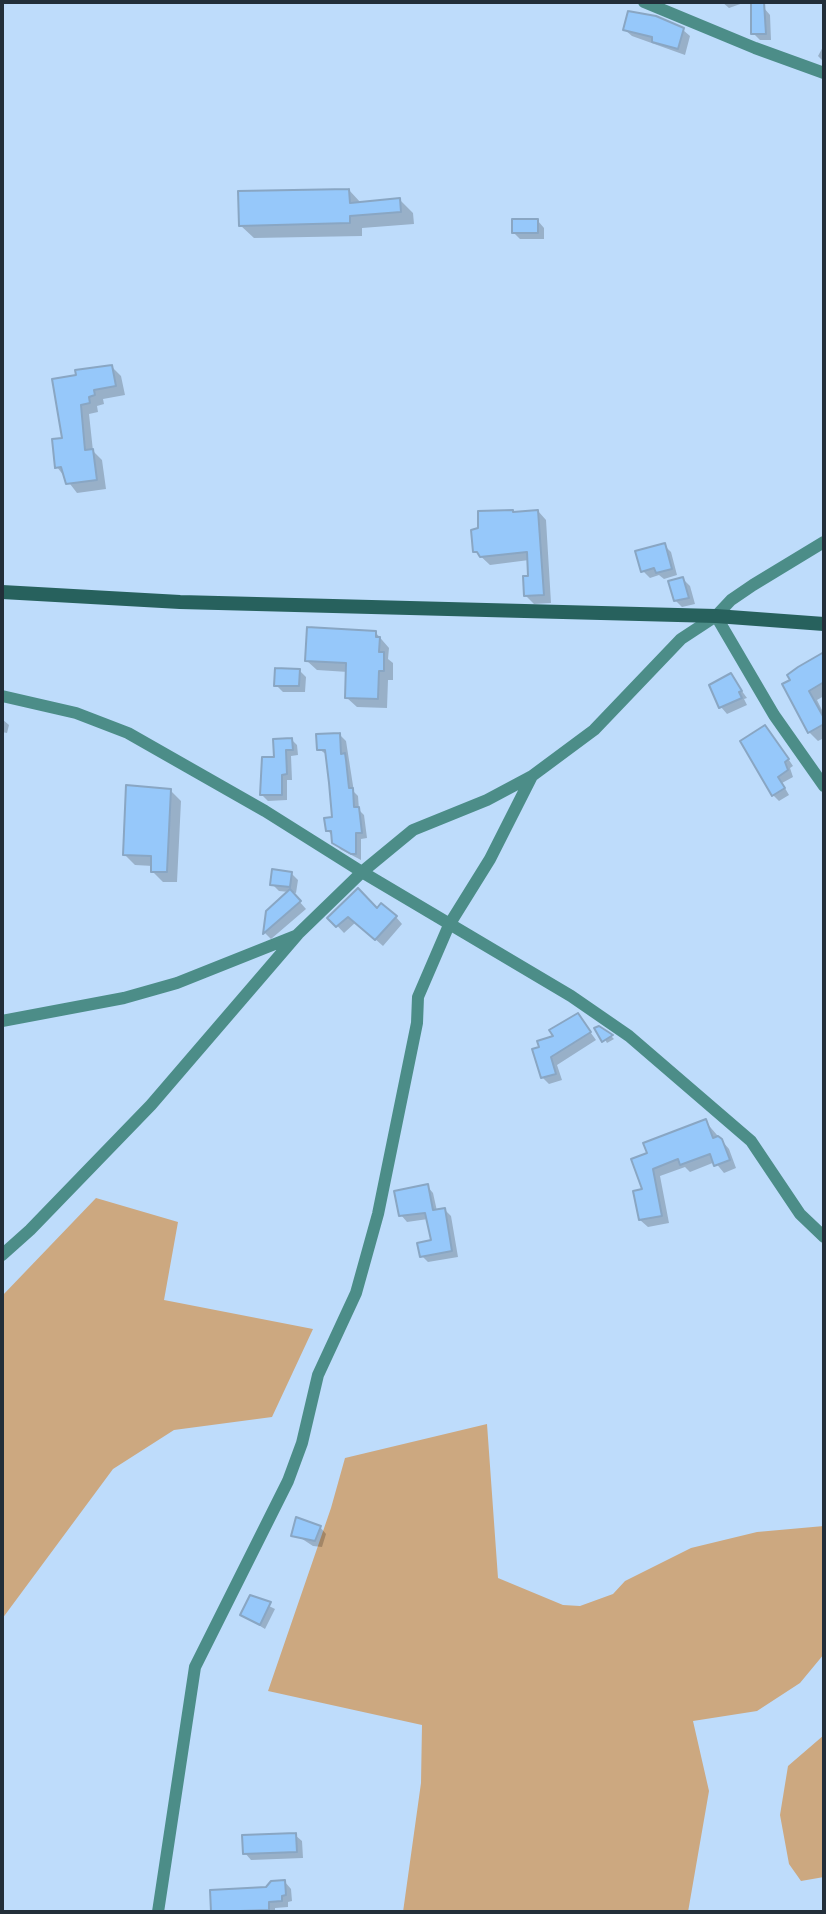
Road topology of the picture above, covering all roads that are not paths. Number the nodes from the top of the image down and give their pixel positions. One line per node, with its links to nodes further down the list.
1 (645, 2): 2 (street)
2 (824, 73)
3 (824, 542): 5 (street)
4 (2, 593): 5 (street)
5 (716, 616): 6 (street); 8 (street); 9 (street)
6 (824, 624)
7 (2, 696): 10 (street)
8 (532, 776): 10 (street); 11 (street)
9 (824, 786)
10 (362, 872): 11 (street); 12 (street)
11 (449, 925): 14 (street); 16 (street)
12 (298, 934): 13 (street); 15 (street)
13 (2, 1021)
14 (824, 1237)
15 (2, 1255)
16 (158, 1912)

